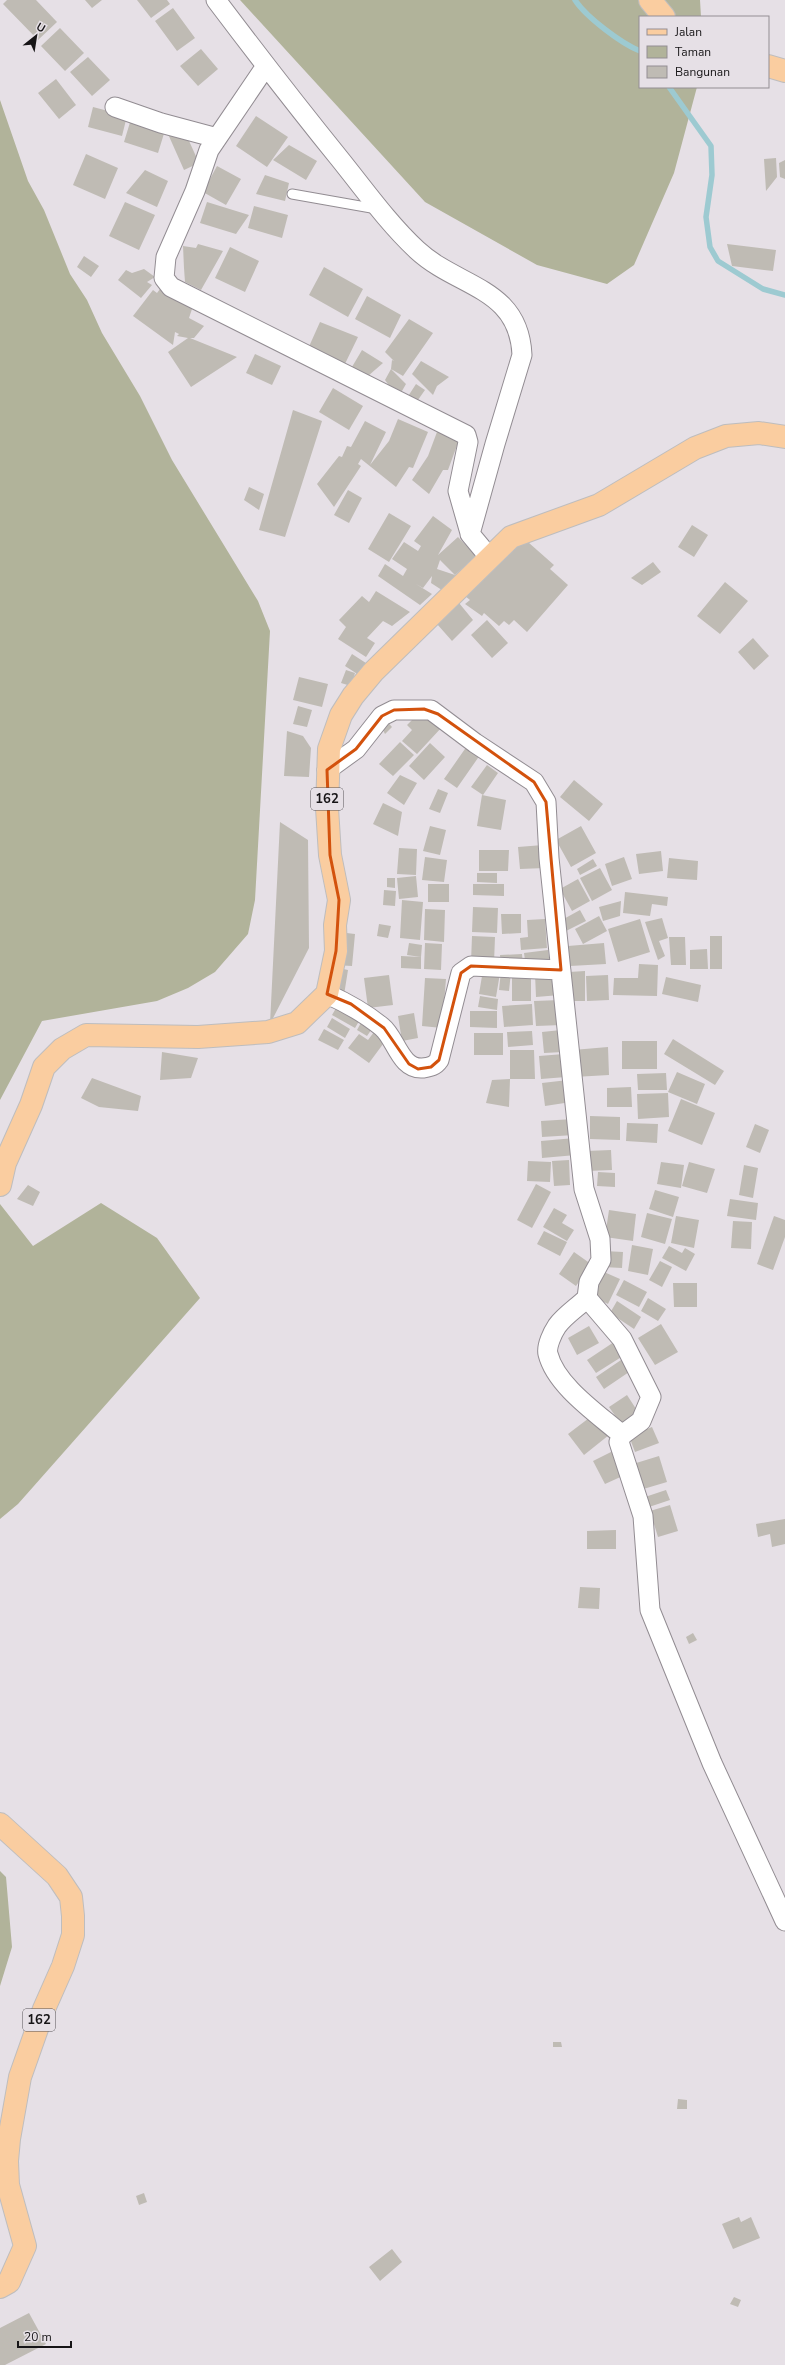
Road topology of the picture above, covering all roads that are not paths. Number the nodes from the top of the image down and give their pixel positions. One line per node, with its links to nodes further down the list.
1 (216, 0): 4 (street)
2 (650, 0): 3 (main road)
3 (663, 16)
4 (266, 66): 8 (street); 10 (street)
5 (769, 66): 6 (main road)
6 (785, 71)
7 (115, 107): 8 (street)
8 (217, 138): 12 (street)
9 (292, 194): 10 (lane)
10 (380, 210): 12 (street)
11 (785, 437): 13 (main road, 162)
12 (470, 534): 13 (street)
13 (490, 558): 14 (main road, 162)
14 (327, 770): 15 (street); 16 (main road, 162)
15 (561, 970): 16 (street); 18 (street)
16 (326, 994): 17 (main road)
17 (0, 1185)
18 (587, 1298): 19 (street); 19 (street)
19 (622, 1435): 21 (street)
20 (0, 1824): 22 (main road, 162)
21 (785, 1921)
22 (5, 2284)

